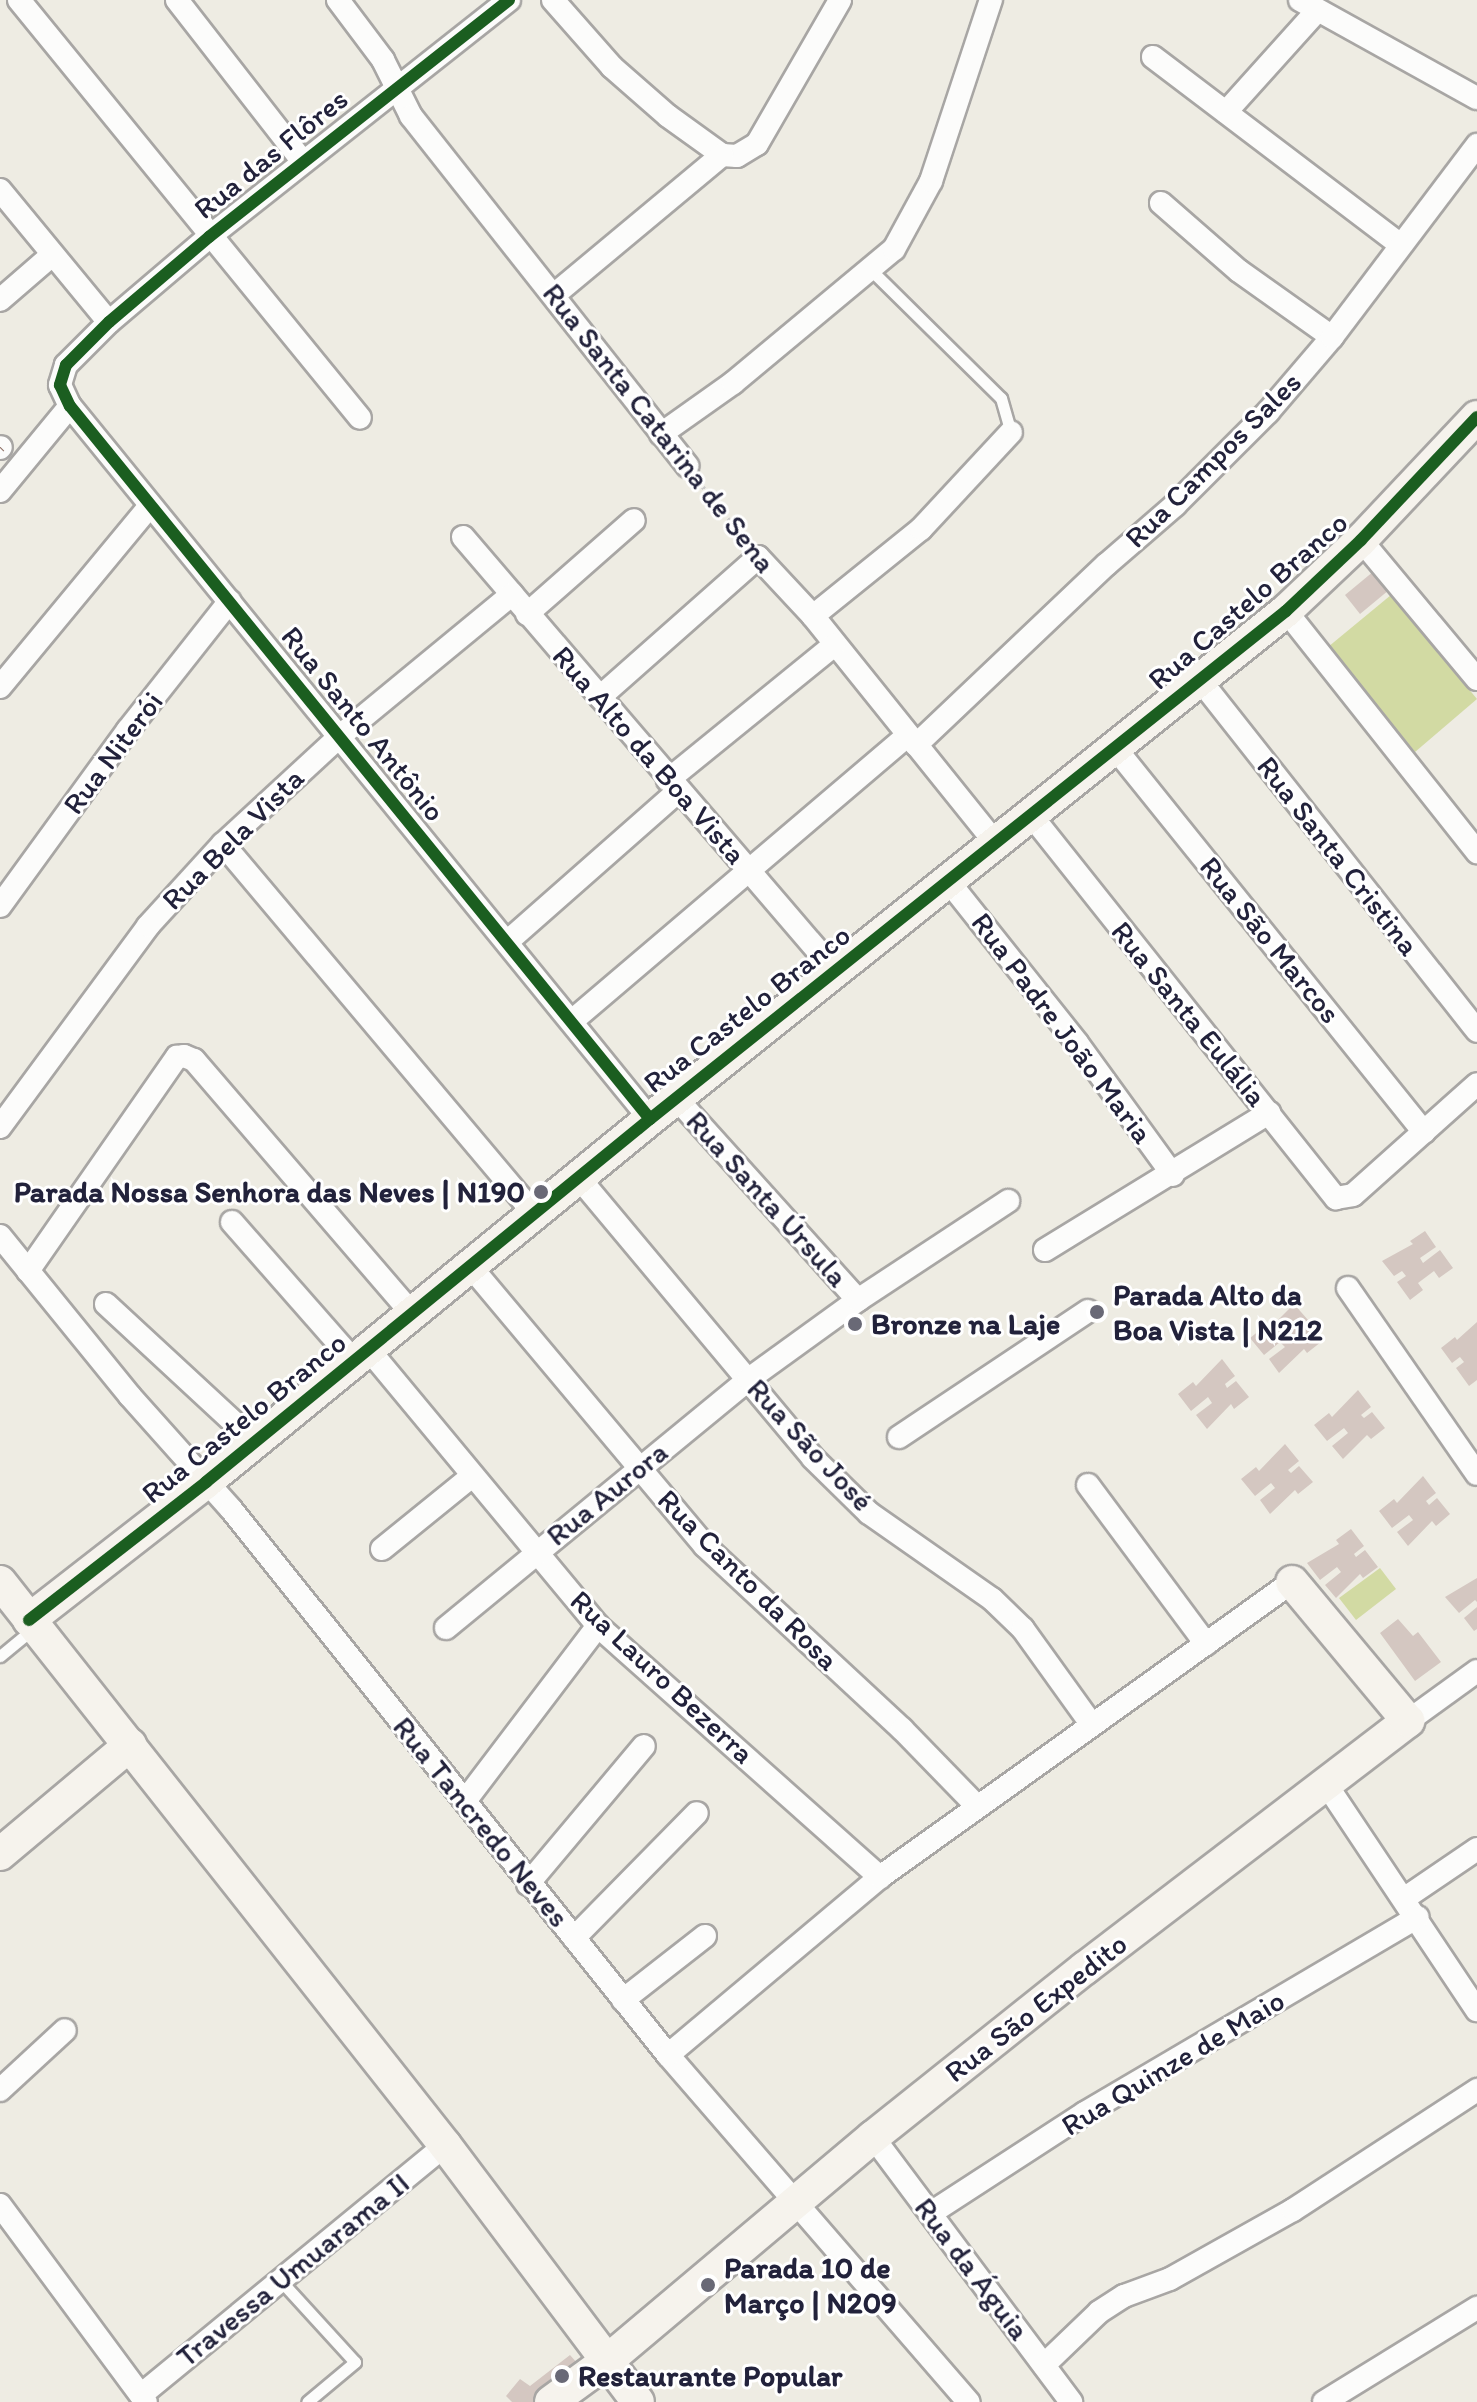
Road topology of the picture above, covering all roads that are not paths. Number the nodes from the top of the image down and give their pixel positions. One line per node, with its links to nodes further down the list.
1 (19, 0): 18 (street)
2 (177, 0): 15 (street)
3 (338, 0): 10 (street, Rua Santa Catarina de Sena)
4 (509, 0): 10 (street, Rua das Flôres)
5 (553, 0): 14 (street)
6 (840, 0): 14 (street)
7 (991, 0): 21 (street)
8 (1308, 6): 11 (street); 12 (street)
9 (1153, 57): 12 (street)
10 (397, 87): 15 (street, Rua das Flôres); 22 (street, Rua Santa Catarina de Sena)
11 (1477, 98)
12 (1226, 112): 19 (street)
13 (1477, 145): 19 (street, Rua Campos Sales)
14 (722, 155): 22 (street)
15 (303, 162): 18 (street, Rua das Flôres)
16 (0, 190): 20 (street)
17 (1161, 203): 25 (street)
18 (209, 237): 24 (street, Rua das Flôres); 28 (street)
19 (1401, 245): 25 (street, Rua Campos Sales)
20 (52, 255): 23 (street); 24 (street)
21 (872, 271): 29 (lane); 30 (street)
22 (554, 295): 30 (street, Rua Santa Catarina de Sena)
23 (0, 300)
24 (109, 322): 26 (street, Rua das Flôres)
25 (1332, 337): 48 (street, Rua Campos Sales)
26 (70, 406): 32 (street); 33 (street, Rua Santo Antônio)
27 (1477, 417): 36 (street, Rua Castelo Branco)
28 (360, 418)
29 (1011, 432): 41 (street)
30 (661, 434): 31 (street, Rua Santa Catarina de Sena)
31 (687, 466)
32 (0, 491)
33 (150, 506): 38 (street, Rua Santo Antônio); 45 (street)
34 (634, 520): 40 (street)
35 (463, 537): 37 (street, Rua Alto da Boa Vista)
36 (1361, 540): 39 (street, Rua Castelo Branco); 43 (street)
37 (512, 594): 40 (street, Rua Alto da Boa Vista); 47 (street, Rua Bela Vista)
38 (230, 601): 47 (street, Rua Santo Antônio); 57 (street, Rua Niterói)
39 (1286, 611): 44 (street, Rua Castelo Branco); 54 (street)
40 (527, 614): 46 (street, Rua Alto da Boa Vista)
41 (813, 616): 42 (street, Rua Santa Catarina de Sena); 46 (street, Rua Santa Catarina de Sena)
42 (834, 645): 48 (street, Rua Santa Catarina de Sena); 50 (street)
43 (1476, 677)
44 (1200, 680): 49 (street, Rua Castelo Branco); 61 (street, Rua Santa Cristina)
45 (0, 687)
46 (600, 697): 50 (street, Rua Alto da Boa Vista)
47 (340, 736): 52 (street, Rua Bela Vista); 58 (street, Rua Santo Antônio)
48 (911, 740): 53 (street, Rua Santa Catarina de Sena); 55 (street, Rua Campos Sales)
49 (1115, 748): 51 (street, Rua Castelo Branco); 67 (street, Rua São Marcos)
50 (673, 786): 55 (street, Rua Alto da Boa Vista); 58 (street)
51 (1031, 815): 53 (street, Rua Castelo Branco); 64 (street, Rua Santa Eulália)
52 (223, 844): 66 (street, Rua Bela Vista); 71 (street)
53 (996, 844): 56 (street, Rua Castelo Branco)
54 (1477, 852)
55 (748, 869): 59 (street, Rua Alto da Boa Vista); 60 (street, Rua Campos Sales)
56 (949, 882): 59 (street, Rua Castelo Branco); 68 (street, Rua Padre João Maria)
57 (0, 906)
58 (507, 942): 60 (street, Rua Santo Antônio)
59 (836, 972): 63 (street, Rua Castelo Branco)
60 (572, 1021): 65 (street, Rua Santo Antônio)
61 (1477, 1031)
62 (1477, 1084): 67 (street)
63 (676, 1098): 65 (street, Rua Castelo Branco); 78 (street, Rua Santa Úrsula)
64 (1269, 1113): 67 (street, Rua Santa Eulália); 68 (street)
65 (650, 1119): 69 (street, Rua Castelo Branco)
66 (0, 1127)
67 (1424, 1132)
68 (1173, 1175): 74 (street)
69 (579, 1178): 71 (street, Rua Castelo Branco); 83 (street, Rua São José)
70 (1008, 1201): 78 (street, Rua Aurora)
71 (535, 1214): 75 (street, Rua Castelo Branco)
72 (232, 1222): 82 (street, Rua Lauro Bezerra)
73 (0, 1236): 76 (street, Rua Tancredo Neves)
74 (1045, 1250)
75 (471, 1267): 81 (street, Rua Castelo Branco); 86 (street, Rua Canto da Rosa)
76 (28, 1271): 81 (street); 89 (street, Rua Tancredo Neves)
77 (1348, 1288): 87 (street)
78 (858, 1300): 83 (street, Rua Aurora)
79 (106, 1304): 85 (street)
80 (1088, 1311): 84 (street)
81 (413, 1315): 82 (street, Rua Castelo Branco)
82 (362, 1356): 85 (street, Rua Castelo Branco); 88 (street, Rua Lauro Bezerra)
83 (749, 1379): 86 (street, Rua Aurora); 102 (street, Rua São José)
84 (899, 1437)
85 (255, 1442): 89 (street, Rua Castelo Branco)
86 (638, 1468): 92 (street, Rua Aurora); 107 (street, Rua Canto da Rosa)
87 (1477, 1474)
88 (471, 1477): 91 (street); 92 (street, Rua Lauro Bezerra)
89 (206, 1482): 95 (street, Rua Castelo Branco); 106 (street, Rua Tancredo Neves)
90 (1088, 1485): 98 (street)
91 (382, 1549)
92 (535, 1553): 96 (street, Rua Lauro Bezerra); 97 (street, Rua Aurora)
93 (0, 1582): 95 (street)
94 (1292, 1582): 98 (street); 101 (street)
95 (32, 1623): 99 (lane); 103 (street)
96 (598, 1626): 106 (street); 111 (street, Rua Lauro Bezerra)
97 (446, 1628)
98 (1206, 1644): 102 (street)
99 (0, 1656)
100 (1477, 1671): 101 (street, Rua São Expedito)
101 (1408, 1721): 105 (street, Rua São Expedito)
102 (1092, 1725): 107 (street)
103 (130, 1745): 110 (street); 124 (street)
104 (644, 1746): 112 (street)
105 (1326, 1784): 113 (street); 123 (street, Rua São Expedito)
106 (465, 1801): 112 (street, Rua Tancredo Neves)
107 (977, 1806): 111 (street)
108 (697, 1813): 116 (street)
109 (1477, 1849): 113 (street)
110 (0, 1854)
111 (880, 1877): 120 (street)
112 (528, 1884): 116 (street, Rua Tancredo Neves)
113 (1405, 1898): 114 (street)
114 (1418, 1917): 118 (street); 127 (street, Rua Quinze de Maio)
115 (705, 1936): 117 (street)
116 (574, 1938): 117 (street, Rua Tancredo Neves)
117 (623, 2000): 120 (street, Rua Tancredo Neves)
118 (1477, 2010)
119 (65, 2030): 121 (street)
120 (668, 2055): 125 (street, Rua Tancredo Neves)
121 (0, 2090)
122 (1477, 2090): 131 (street)
123 (873, 2137): 125 (street, Rua São Expedito); 127 (street, Rua da Águia)
124 (445, 2145): 128 (street, Travessa Umuarama II); 130 (street)
125 (795, 2201): 130 (street, Rua São Expedito); 136 (street, Rua Tancredo Neves)
126 (0, 2205): 132 (street)
127 (931, 2213): 131 (street, Rua da Águia)
128 (280, 2280): 132 (street, Travessa Umuarama II); 133 (lane)
129 (1477, 2308): 138 (street)
130 (607, 2361): 134 (street, Rua São Expedito); 135 (street)
131 (1044, 2365): 137 (street, Rua da Águia)
132 (144, 2398)
133 (307, 2402)
134 (551, 2402)
135 (638, 2402)
136 (969, 2402)
137 (1071, 2402)
138 (1324, 2402)

